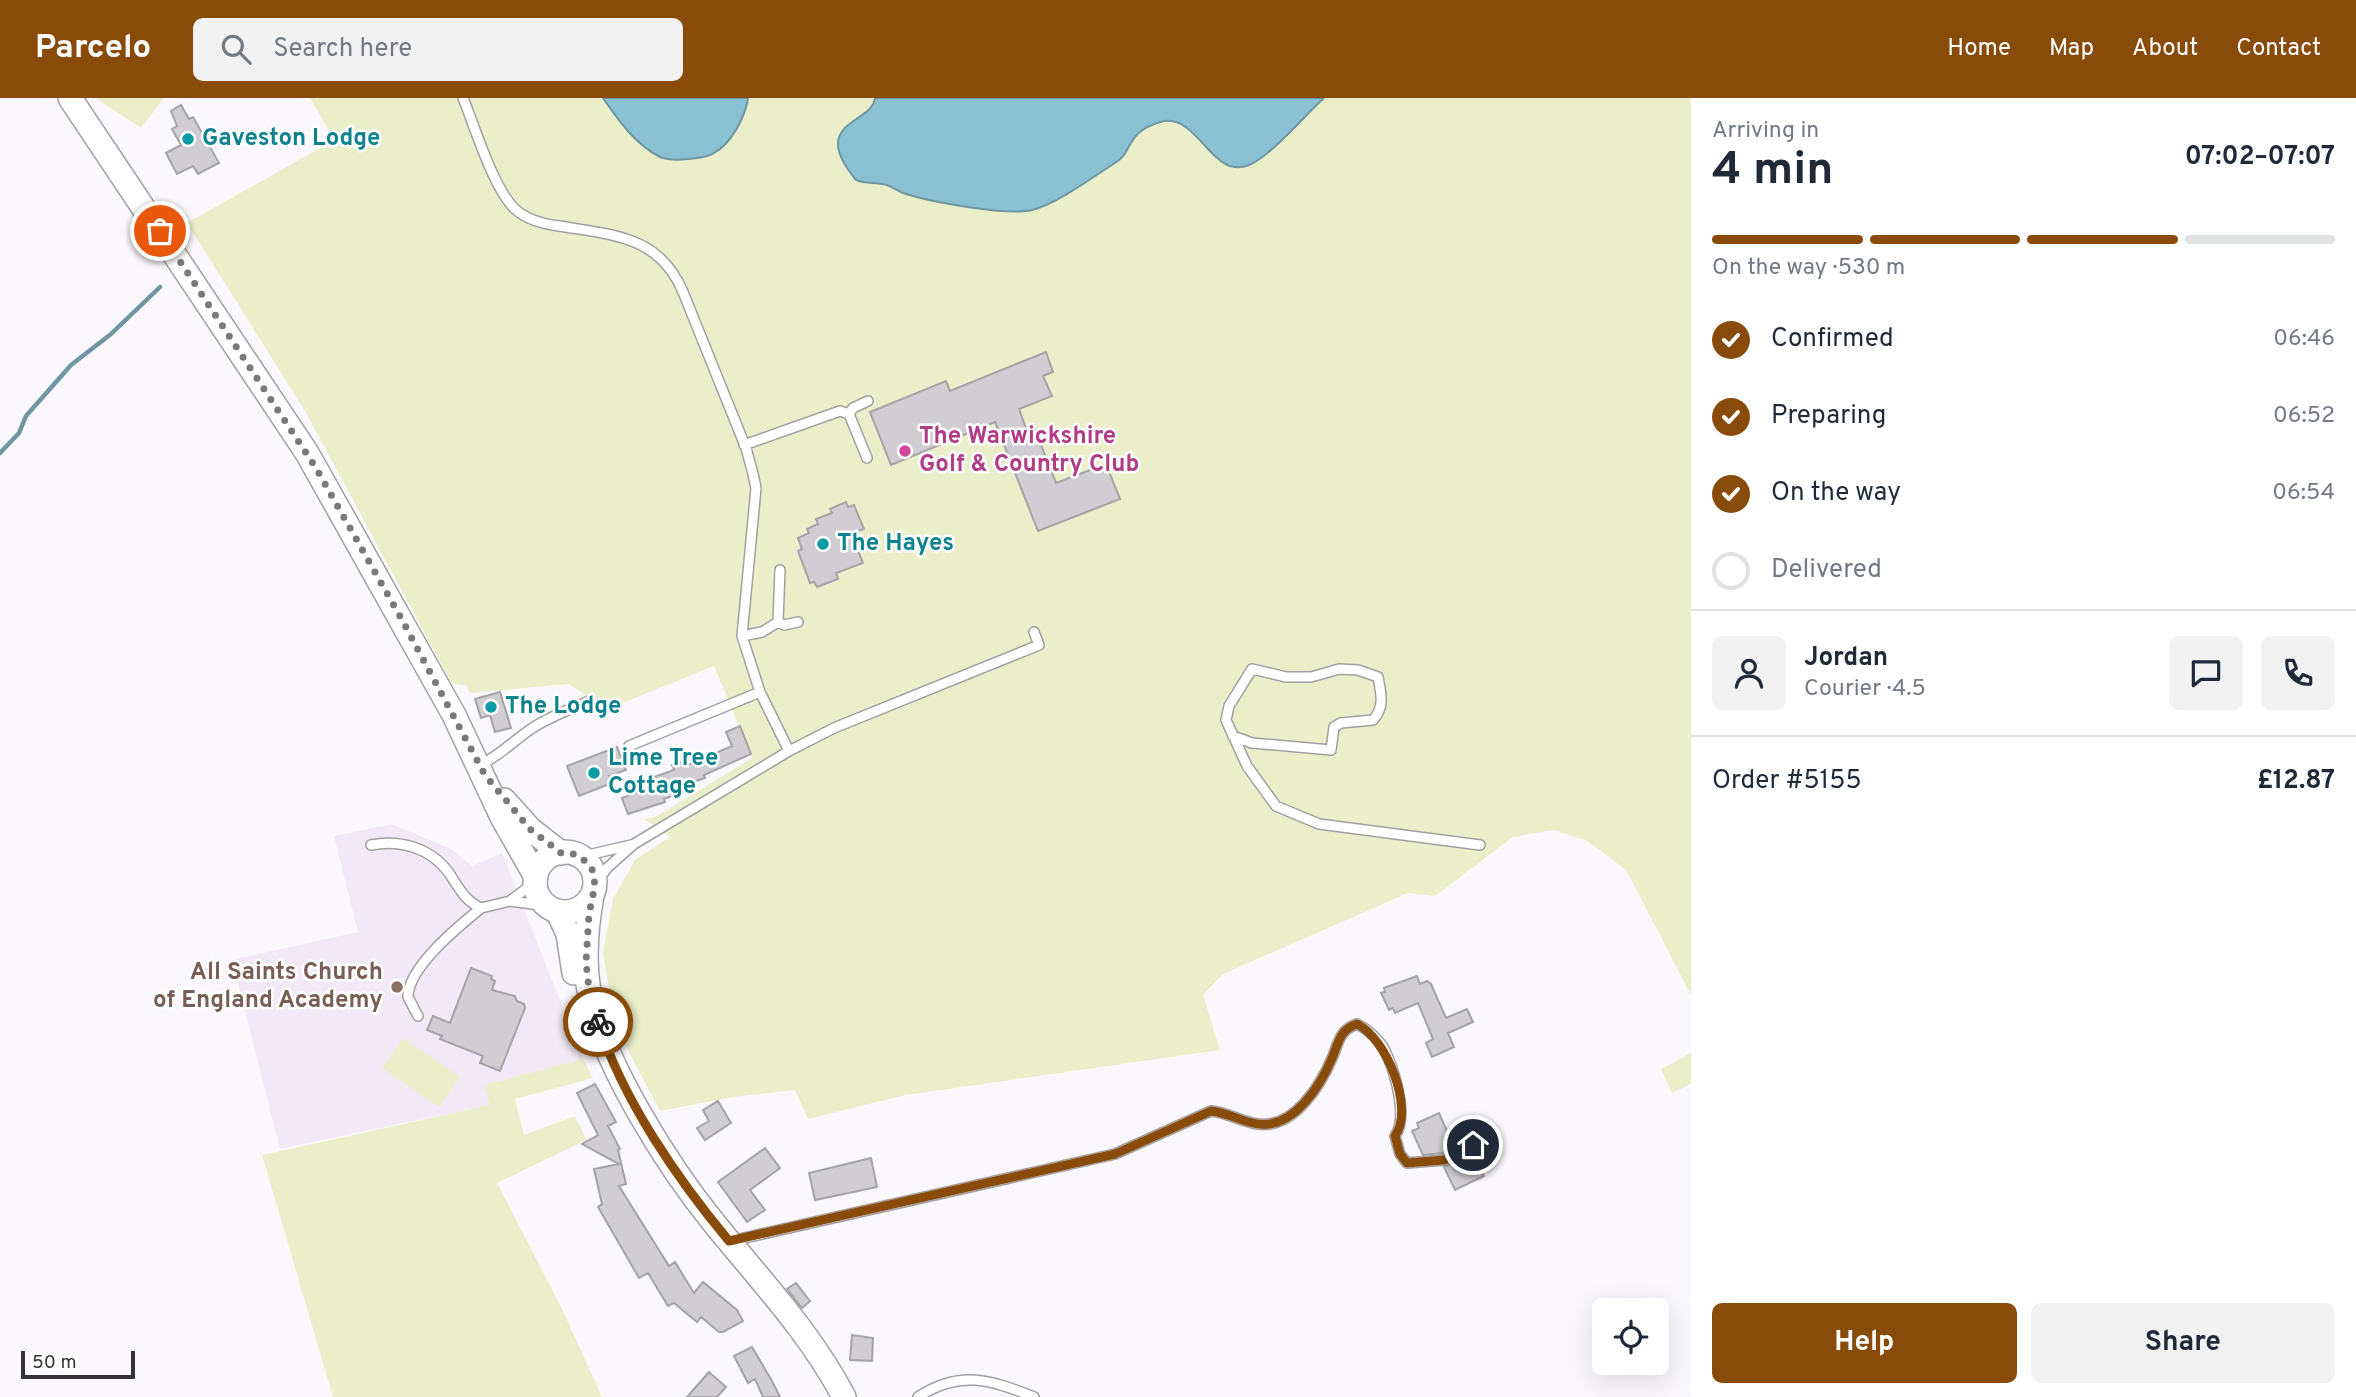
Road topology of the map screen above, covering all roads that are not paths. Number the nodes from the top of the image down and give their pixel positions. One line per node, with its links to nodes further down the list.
1 (70, 98): 17 (street)
2 (463, 98): 5 (lane)
3 (868, 401): 4 (lane)
4 (849, 414): 5 (lane); 6 (lane)
5 (744, 444): 11 (lane)
6 (867, 458)
7 (780, 570): 8 (lane)
8 (778, 622): 9 (lane); 11 (lane)
9 (798, 622)
10 (1034, 632): 16 (lane)
11 (742, 636): 12 (lane)
12 (760, 692): 15 (lane); 16 (lane)
13 (589, 701): 17 (lane)
14 (1233, 736): 14 (lane); 20 (lane)
15 (629, 746)
16 (789, 751): 18 (lane)
17 (482, 770): 21 (street); 22 (street)
18 (634, 844): 21 (lane); 23 (lane)
19 (371, 845): 25 (lane)
20 (1480, 845)
21 (568, 853): 22 (street); 23 (street)
22 (535, 879): 24 (lane); 26 (street)
23 (593, 890): 26 (street); 28 (street)
24 (510, 901): 25 (lane); 26 (lane)
25 (481, 908): 27 (lane)
26 (553, 909): 28 (street)
27 (418, 1016)
28 (599, 1026): 30 (street)
29 (1473, 1145): 30 (lane)
30 (729, 1241): 31 (street)
31 (844, 1397)
32 (918, 1397): 33 (lane)
33 (1034, 1397)

